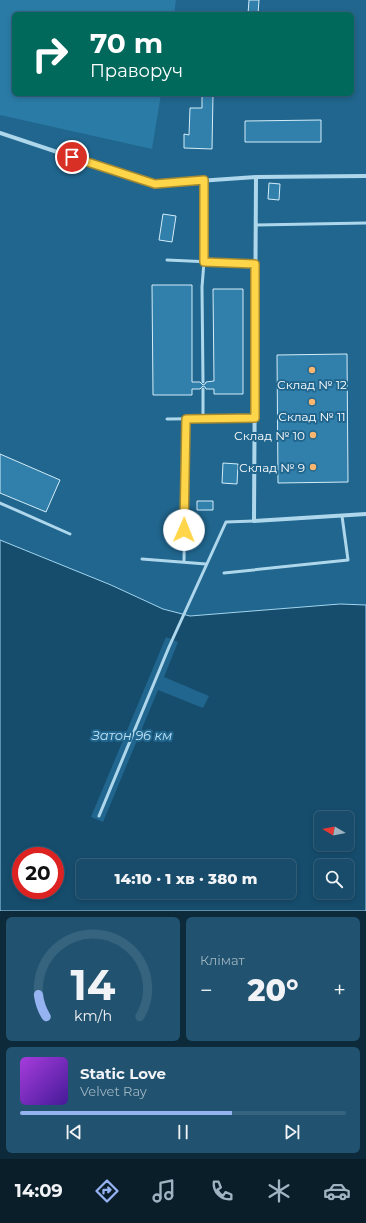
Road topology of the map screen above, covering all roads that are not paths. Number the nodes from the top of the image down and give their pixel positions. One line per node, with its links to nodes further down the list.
1 (0, 133): 4 (street)
2 (366, 176): 3 (street)
3 (256, 177): 4 (street); 6 (street)
4 (204, 180): 8 (lane)
5 (366, 222): 6 (lane)
6 (256, 225): 9 (street)
7 (167, 260): 8 (lane)
8 (204, 262): 9 (lane); 10 (lane)
9 (255, 264): 12 (street)
10 (203, 382)
11 (203, 389): 15 (lane)
12 (255, 418): 15 (lane); 19 (street)
13 (167, 419): 14 (lane)
14 (186, 419): 15 (lane); 22 (lane)
15 (203, 419)
16 (0, 503): 20 (lane)
17 (366, 514): 18 (street)
18 (342, 516): 19 (street); 24 (lane)
19 (254, 520): 23 (lane)
20 (70, 534)
21 (142, 559): 22 (lane)
22 (184, 562): 23 (lane)
23 (206, 564): 25 (lane)
24 (224, 573)
25 (99, 816)

